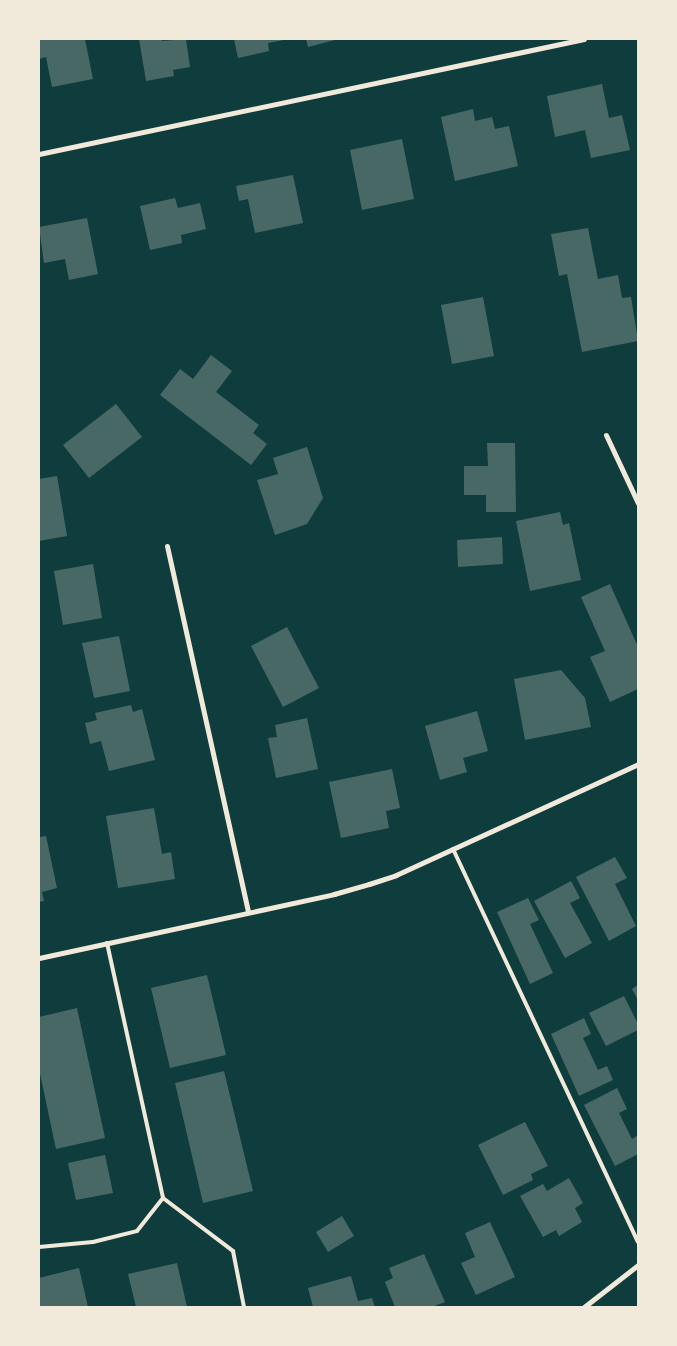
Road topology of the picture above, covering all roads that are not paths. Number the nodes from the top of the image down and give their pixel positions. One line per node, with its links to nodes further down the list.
1 (584, 39): 2 (street)
2 (39, 154)
3 (606, 434): 4 (street)
4 (638, 504)
5 (167, 546): 8 (street)
6 (638, 764): 7 (street)
7 (453, 849): 8 (street); 12 (lane)
8 (248, 911): 9 (street)
9 (107, 943): 10 (street); 11 (lane)
10 (39, 958)
11 (163, 1198): 13 (lane); 15 (lane)
12 (638, 1242)
13 (39, 1247)
14 (638, 1264): 16 (street)
15 (244, 1307)
16 (584, 1307)

